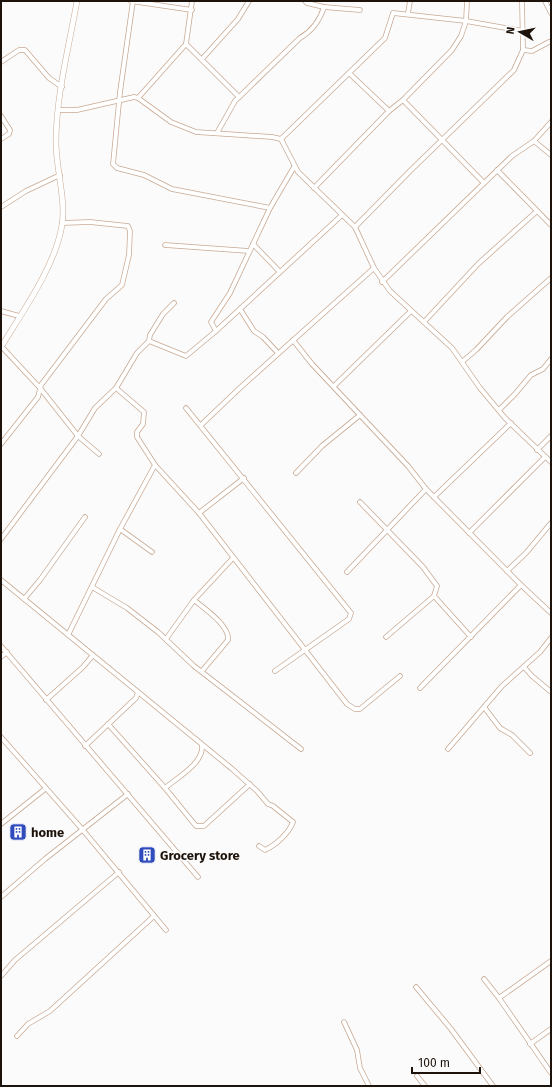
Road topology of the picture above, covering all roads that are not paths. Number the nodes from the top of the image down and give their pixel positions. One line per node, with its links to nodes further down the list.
1 (77, 1): 23 (street)
2 (132, 1): 11 (street); 26 (street)
3 (192, 1): 11 (street)
4 (249, 1): 20 (street)
5 (305, 1): 10 (street)
6 (410, 1): 13 (street)
7 (467, 1): 15 (street)
8 (522, 1): 16 (street)
9 (545, 1): 14 (street)
10 (324, 7): 12 (street); 24 (street)
11 (192, 10): 18 (street)
12 (360, 10)
13 (408, 13): 15 (street); 22 (street)
14 (551, 13)
15 (466, 21): 16 (street); 27 (street)
16 (523, 31): 19 (street)
17 (549, 42): 19 (street)
18 (186, 44): 20 (street); 25 (street)
19 (523, 50): 35 (street)
20 (202, 59): 24 (street)
21 (1, 62): 23 (street)
22 (349, 73): 29 (street); 34 (street)
23 (62, 87): 28 (street)
24 (239, 97): 32 (street)
25 (138, 98): 26 (street); 32 (street)
26 (120, 100): 28 (street); 44 (street)
27 (403, 100): 29 (street); 35 (street)
28 (58, 110): 40 (street)
29 (389, 111): 42 (street)
30 (1, 116): 33 (street)
31 (551, 122): 36 (street)
32 (217, 133): 34 (street)
33 (1, 139)
34 (281, 139): 38 (street)
35 (443, 140): 41 (street); 49 (street)
36 (534, 141): 37 (street); 39 (street)
37 (551, 155)
38 (294, 167): 42 (street); 44 (street)
39 (497, 170): 41 (street); 45 (street)
40 (60, 175): 43 (street); 47 (street)
41 (484, 183): 56 (street)
42 (314, 188): 46 (street)
43 (1, 208)
44 (270, 208): 50 (street)
45 (537, 211): 48 (street); 62 (street)
46 (342, 215): 49 (street); 54 (street)
47 (62, 223): 61 (street); 71 (street)
48 (551, 226)
49 (355, 227): 53 (street)
50 (252, 244): 52 (street); 54 (street)
51 (165, 245): 52 (street)
52 (249, 251): 63 (street)
53 (374, 268): 56 (street); 64 (street)
54 (280, 272): 58 (street)
55 (551, 278): 69 (street)
56 (382, 282): 60 (street)
57 (174, 303): 65 (street)
58 (240, 309): 63 (street); 67 (street)
59 (1, 311): 61 (street)
60 (410, 312): 62 (street); 70 (street)
61 (19, 316): 66 (street)
62 (424, 322): 69 (street)
63 (216, 331): 65 (street)
64 (293, 340): 67 (street); 70 (street)
65 (149, 341): 72 (street)
66 (1, 347): 71 (street)
67 (278, 353): 77 (street)
68 (551, 359): 74 (street)
69 (463, 361): 74 (street)
70 (334, 386): 75 (street)
71 (40, 388): 78 (street); 80 (street)
72 (116, 388): 78 (street); 85 (street)
73 (186, 408): 77 (street)
74 (499, 410): 76 (street)
75 (360, 415): 86 (street); 88 (street)
76 (511, 423): 81 (street); 89 (street)
77 (200, 425): 87 (street)
78 (78, 436): 82 (street); 97 (street)
79 (551, 436): 81 (street)
80 (1, 444)
81 (537, 450): 83 (street)
82 (99, 454)
83 (545, 457): 84 (street); 96 (street)
84 (551, 462)
85 (155, 465): 91 (street); 94 (street)
86 (296, 472)
87 (244, 478): 91 (street); 116 (street)
88 (426, 489): 89 (street); 95 (street)
89 (434, 497): 96 (street)
90 (360, 502): 95 (street)
91 (199, 513): 99 (street)
92 (85, 517): 106 (street)
93 (551, 523): 100 (street)
94 (120, 529): 98 (street); 104 (street)
95 (387, 531): 101 (street); 105 (street)
96 (469, 533): 100 (street)
97 (1, 539)
98 (152, 552)
99 (234, 558): 107 (street); 116 (street)
100 (507, 571): 103 (street)
101 (348, 572)
102 (1, 580): 106 (street)
103 (521, 585): 109 (street); 112 (street)
104 (92, 587): 110 (street); 114 (street)
105 (434, 596): 111 (street); 112 (street)
106 (24, 599): 110 (street)
107 (194, 600): 114 (street); 121 (street)
108 (551, 607): 109 (street)
109 (549, 612)
110 (68, 635): 118 (street)
111 (386, 637)
112 (471, 637): 124 (street)
113 (551, 638): 120 (street)
114 (166, 639): 121 (street)
115 (1, 646): 117 (street)
116 (306, 649): 122 (street); 123 (street)
117 (6, 652): 119 (street); 127 (street)
118 (93, 655): 125 (street); 127 (street)
119 (1, 658)
120 (524, 667): 126 (street); 128 (street)
121 (202, 671): 133 (street)
122 (275, 671)
123 (400, 676)
124 (420, 688)
125 (138, 692): 129 (street); 131 (street)
126 (551, 692)
127 (46, 700): 132 (street)
128 (484, 707): 134 (street); 135 (street)
129 (108, 724): 132 (street); 137 (street)
130 (1, 737): 138 (street)
131 (202, 745): 136 (street); 137 (street)
132 (85, 746): 139 (street)
133 (301, 749)
134 (448, 749)
135 (530, 752)
136 (250, 784): 137 (street); 142 (street)
137 (165, 788)
138 (45, 789): 140 (street); 141 (street)
139 (128, 794): 141 (street); 144 (street)
140 (2, 822)
141 (82, 830): 143 (street); 145 (street)
142 (259, 846)
143 (119, 872): 146 (street); 149 (street)
144 (198, 877)
145 (1, 897)
146 (154, 916): 147 (street); 155 (street)
147 (166, 930)
148 (551, 961): 152 (street)
149 (1, 976)
150 (484, 979): 152 (street)
151 (416, 987): 161 (street)
152 (499, 998): 156 (street)
153 (344, 1022): 159 (street)
154 (551, 1029): 156 (street)
155 (17, 1036)
156 (530, 1044): 157 (street)
157 (551, 1073)
158 (417, 1076): 160 (street)
159 (369, 1086)
160 (425, 1086)
161 (493, 1086)

